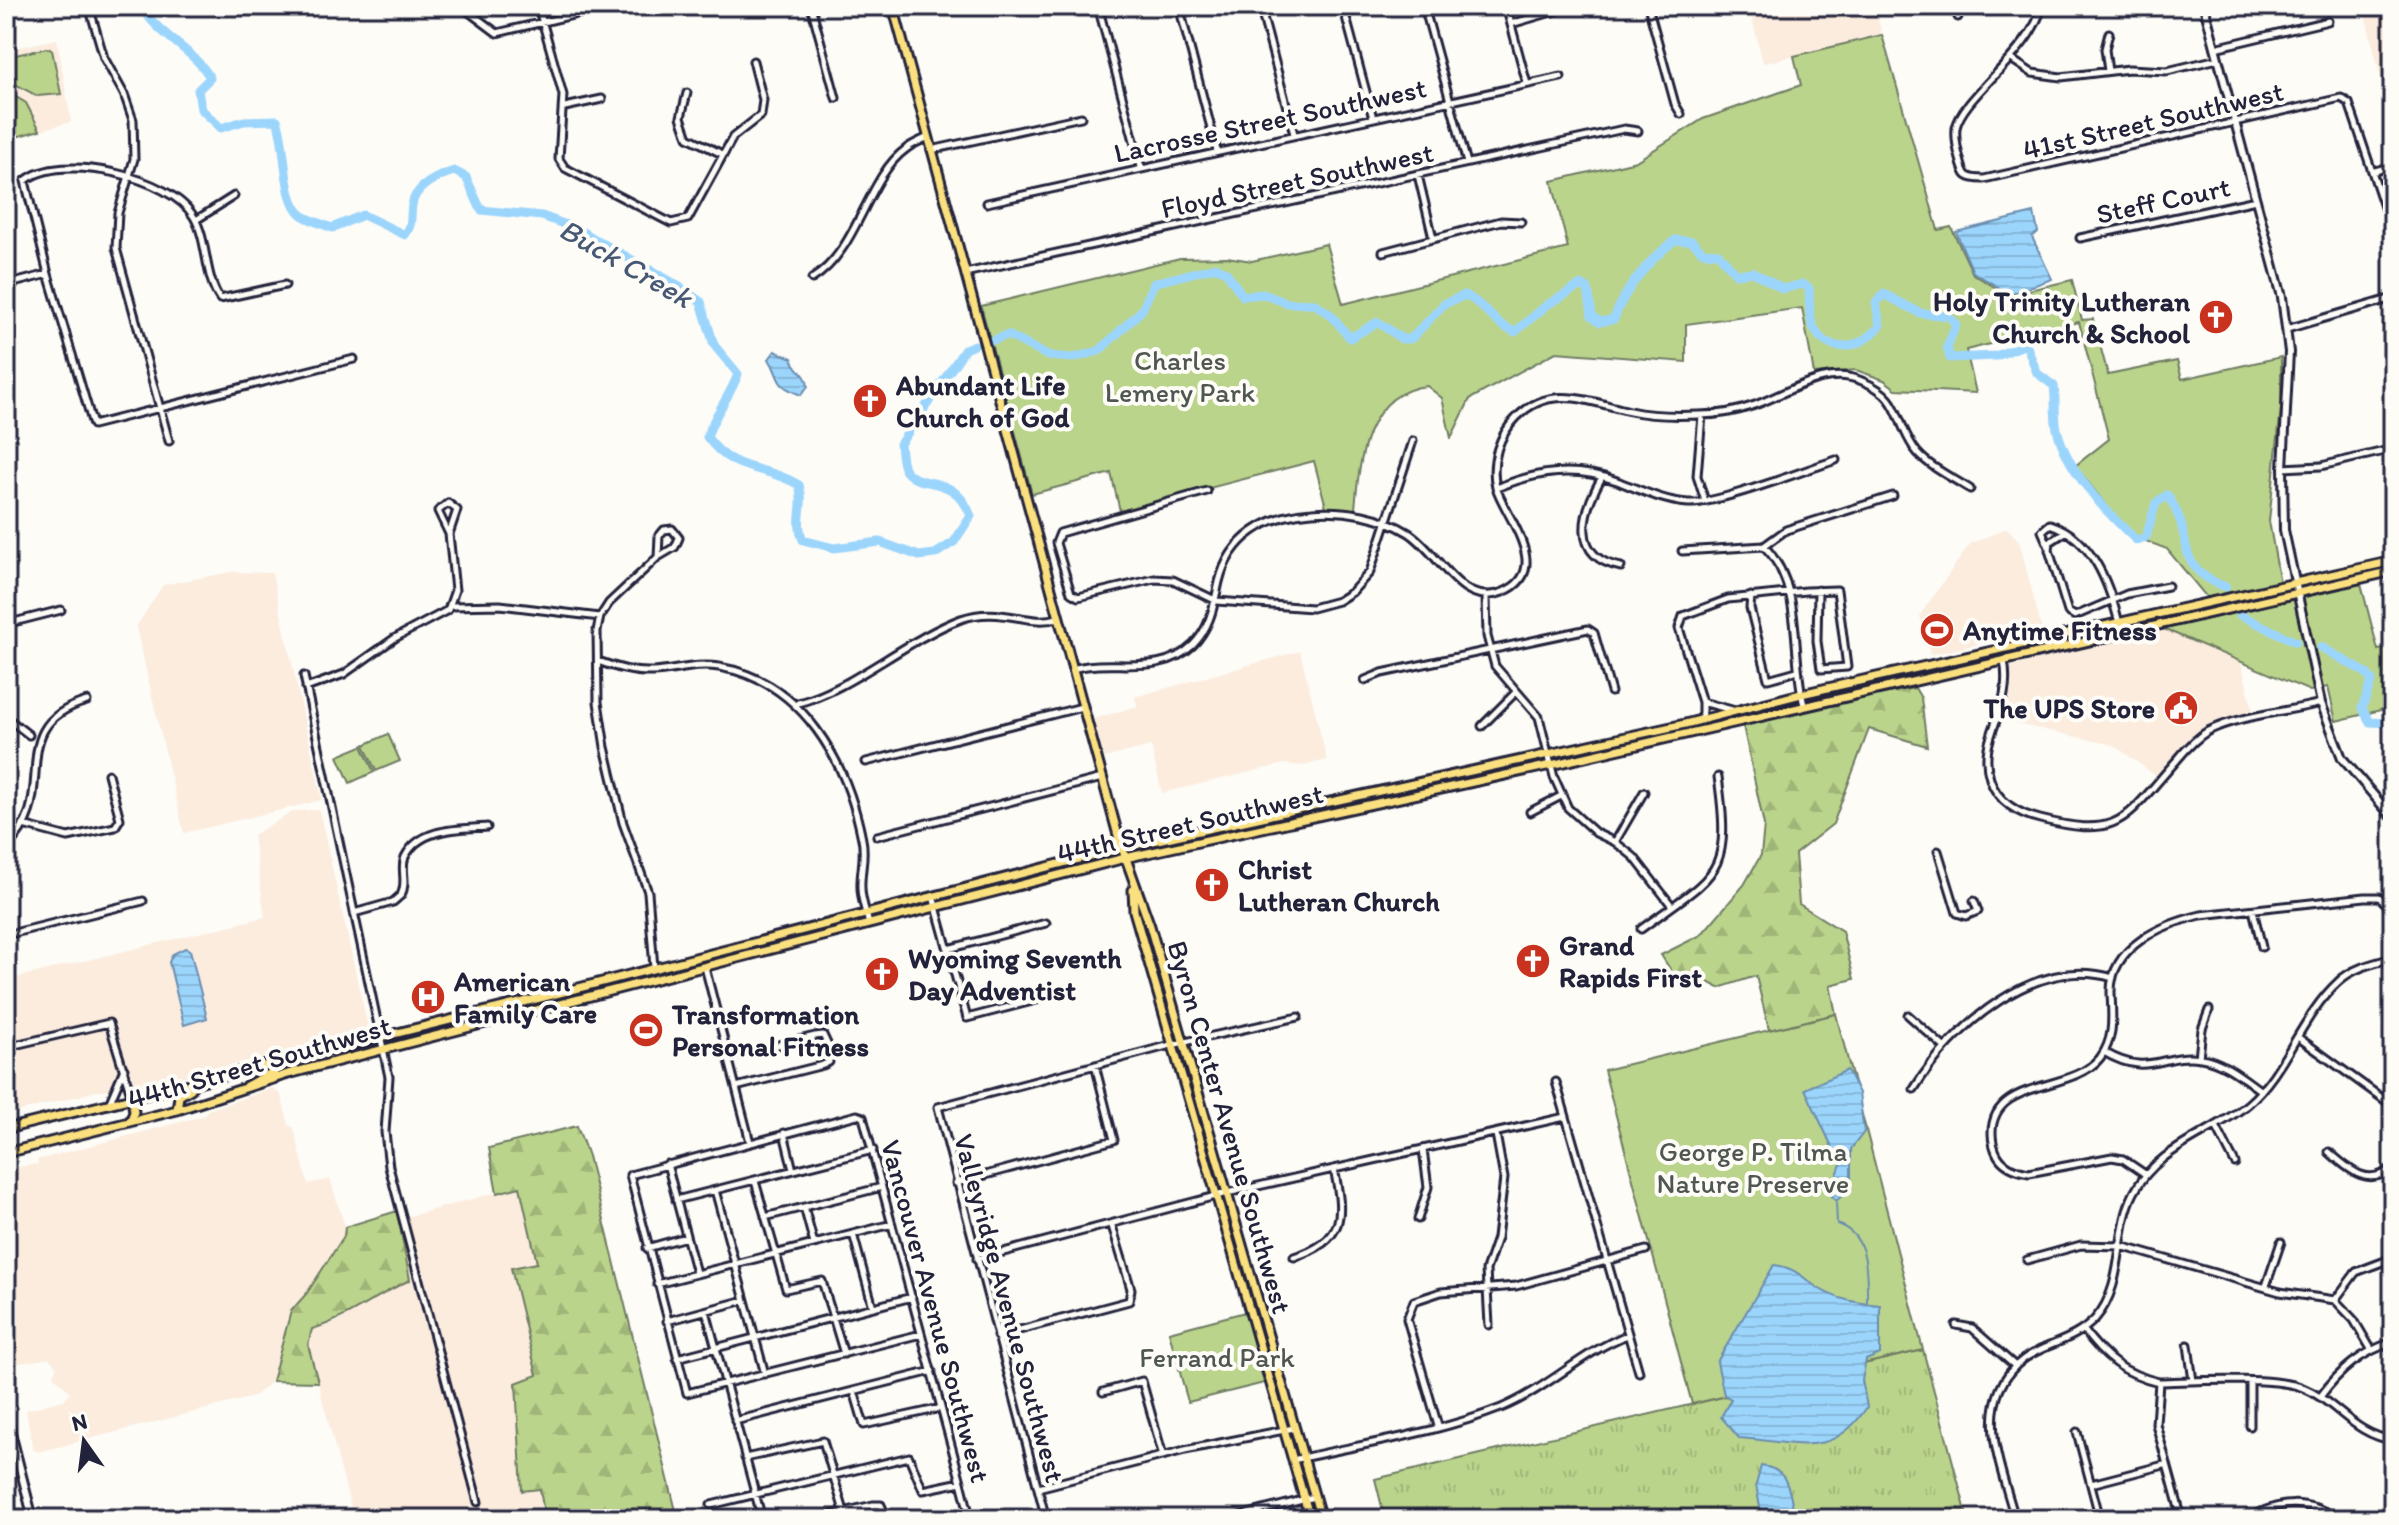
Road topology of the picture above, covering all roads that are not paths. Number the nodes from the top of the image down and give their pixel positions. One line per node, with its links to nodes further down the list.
1 (89, 6): 50 (street)
2 (461, 6): 20 (street)
3 (538, 6): 20 (street)
4 (611, 6): 20 (street)
5 (811, 6): 31 (street)
6 (893, 6): 41 (main road, Byron Center Avenue Southwest)
7 (1098, 6): 47 (street)
8 (1179, 6): 43 (street)
9 (1260, 6): 40 (street)
10 (1343, 6): 37 (street)
11 (1424, 6): 33 (street)
12 (1506, 6): 21 (street)
13 (1572, 6): 21 (street)
14 (1648, 6): 35 (street)
15 (1955, 6): 18 (street)
16 (2042, 6): 24 (street)
17 (2204, 6): 23 (street)
18 (1958, 17)
19 (2328, 21): 23 (street)
20 (544, 24): 34 (street)
21 (1511, 24): 29 (street)
22 (2109, 33): 27 (street)
23 (2215, 48): 25 (street)
24 (2011, 59): 27 (street); 38 (street, 41st Street Southwest)
25 (2218, 59): 27 (street); 38 (street)
26 (753, 61): 44 (street)
27 (2108, 71)
28 (1561, 77): 29 (street, Lacrosse Street Southwest)
29 (1527, 84): 33 (street, Lacrosse Street Southwest)
30 (687, 93): 44 (street)
31 (836, 98)
32 (602, 99): 34 (street)
33 (1450, 101): 37 (street, Lacrosse Street Southwest); 45 (street)
34 (565, 107): 44 (street)
35 (1681, 114)
36 (1081, 117): 42 (street)
37 (1373, 118): 40 (street, Lacrosse Street Southwest)
38 (2235, 123): 48 (street, 41st Street Southwest); 52 (street)
39 (1638, 131): 45 (street, Floyd Street Southwest)
40 (1294, 134): 43 (street, Lacrosse Street Southwest)
41 (928, 137): 42 (main road, Byron Center Avenue Southwest); 62 (street)
42 (931, 150): 60 (main road, Byron Center Avenue Southwest)
43 (1217, 151): 47 (street, Lacrosse Street Southwest)
44 (722, 154)
45 (1467, 164): 49 (street, Floyd Street Southwest)
46 (2393, 166): 48 (street)
47 (1141, 168): 53 (street, Lacrosse Street Southwest)
48 (2375, 171): 54 (street)
49 (1418, 175): 57 (street); 60 (street, Floyd Street Southwest)
50 (129, 179): 55 (street); 61 (street); 69 (street)
51 (234, 196): 55 (street)
52 (2256, 200): 58 (street, Steff Court); 66 (street)
53 (987, 203)
54 (2385, 210)
55 (196, 220): 64 (street)
56 (1521, 222): 57 (street)
57 (1433, 238): 59 (street)
58 (2080, 238)
59 (1383, 252)
60 (965, 273): 107 (main road, Byron Center Avenue Southwest)
61 (48, 274): 63 (street); 69 (street)
62 (812, 279)
63 (6, 285)
64 (285, 285)
65 (2393, 298): 66 (street)
66 (2287, 329): 76 (street)
67 (354, 359): 69 (street)
68 (6, 398): 71 (street)
69 (160, 409): 72 (street)
70 (1702, 415): 78 (street); 79 (street); 82 (street)
71 (6, 422)
72 (169, 441)
73 (1413, 441): 83 (street)
74 (2393, 449): 76 (street)
75 (1836, 460): 82 (street)
76 (2283, 468): 93 (street)
77 (1602, 477): 78 (street); 82 (street); 91 (street)
78 (1497, 488): 99 (street)
79 (1970, 489)
80 (1207, 491): 101 (street)
81 (1893, 496): 86 (street)
82 (1705, 501)
83 (1387, 522): 99 (street); 101 (street); 101 (street)
84 (2064, 533): 87 (street); 87 (street); 100 (street)
85 (449, 534): 85 (street); 102 (street)
86 (1764, 546): 88 (street); 97 (street)
87 (2050, 548): 100 (street)
88 (1682, 551)
89 (658, 557): 89 (street); 106 (street)
90 (2393, 561): 93 (main road, 44th Street Southwest)
91 (1621, 567)
92 (2393, 571): 96 (main road, 44th Street Southwest)
93 (2295, 583): 96 (street); 104 (main road, 44th Street Southwest)
94 (2168, 586): 100 (street)
95 (1818, 590): 95 (street); 97 (street)
96 (2298, 593): 110 (main road, 44th Street Southwest); 130 (street)
97 (1792, 594): 98 (street); 118 (street)
98 (1751, 596): 118 (street); 128 (street)
99 (1486, 597): 112 (street)
100 (2114, 600): 108 (street)
101 (1217, 601): 117 (street)
102 (451, 606): 106 (street); 123 (street)
103 (61, 610): 109 (street)
104 (2160, 614): 105 (main road, 44th Street Southwest); 110 (main road)
105 (2146, 616): 108 (main road, 44th Street Southwest); 110 (main road)
106 (600, 617): 115 (street)
107 (1058, 618): 117 (main road, Byron Center Avenue Southwest); 129 (street)
108 (2119, 623): 111 (main road, 44th Street Southwest)
109 (6, 624)
110 (2153, 626): 114 (main road, 44th Street Southwest)
111 (2013, 647): 113 (main road, 44th Street Southwest); 114 (main road)
112 (1490, 649): 121 (street); 124 (street); 125 (street)
113 (2000, 649): 116 (main road); 119 (main road, 44th Street Southwest)
114 (2003, 659): 116 (main road, 44th Street Southwest); 130 (street)
115 (598, 661): 129 (street); 184 (street)
116 (1992, 662): 122 (main road, 44th Street Southwest)
117 (1072, 669): 132 (main road, Byron Center Avenue Southwest)
118 (1797, 671): 126 (street)
119 (1886, 675): 122 (main road); 126 (main road, 44th Street Southwest)
120 (304, 676): 123 (street)
121 (1365, 680)
122 (1888, 686): 131 (main road, 44th Street Southwest)
123 (306, 688): 170 (street)
124 (1516, 692): 137 (street); 141 (street)
125 (1611, 692)
126 (1801, 694): 131 (street); 133 (main road, 44th Street Southwest)
127 (87, 701): 134 (street)
128 (1702, 702): 133 (street); 136 (street)
129 (798, 703): 171 (street)
130 (2321, 703): 153 (street)
131 (1804, 705): 143 (main road, 44th Street Southwest)
132 (1082, 707): 142 (street); 146 (main road, Byron Center Avenue Southwest)
133 (1732, 710): 136 (main road, 44th Street Southwest)
134 (46, 715)
135 (6, 717): 139 (street)
136 (1702, 719): 141 (main road, 44th Street Southwest)
137 (1482, 726)
138 (33, 727): 139 (street)
139 (29, 735): 140 (street)
140 (26, 742)
141 (1549, 754): 143 (street); 147 (main road, 44th Street Southwest)
142 (866, 762)
143 (1551, 765): 150 (main road, 44th Street Southwest); 151 (street)
144 (108, 774): 154 (street)
145 (1718, 777): 166 (street)
146 (1102, 778): 156 (street); 159 (main road, Byron Center Avenue Southwest)
147 (1427, 781): 150 (main road); 159 (main road, 44th Street Southwest)
148 (26, 787): 154 (street)
149 (1644, 792): 157 (street)
150 (1416, 794): 161 (main road, 44th Street Southwest)
151 (1561, 796): 152 (street); 157 (street)
152 (1530, 812)
153 (2393, 818)
154 (23, 825): 158 (street)
155 (487, 827): 170 (street)
156 (877, 836)
157 (1615, 842): 166 (street)
158 (6, 847)
159 (1121, 848): 161 (main road, Byron Center Avenue Southwest); 163 (main road, 44th Street Southwest)
160 (1938, 851): 165 (street)
161 (1125, 858): 162 (main road, Byron Center Avenue Southwest); 167 (main road, 44th Street Southwest)
162 (1133, 887): 198 (main road, Byron Center Avenue Southwest); 199 (main road, Byron Center Avenue Southwest)
163 (933, 896): 167 (street); 171 (main road, 44th Street Southwest)
164 (143, 901): 176 (street)
165 (1974, 901)
166 (1672, 906): 175 (street)
167 (936, 907): 173 (main road, 44th Street Southwest); 179 (street)
168 (2253, 910): 169 (street); 178 (street); 185 (street)
169 (2393, 910)
170 (354, 913): 196 (street)
171 (866, 913): 173 (street); 174 (main road, 44th Street Southwest)
172 (1046, 923): 179 (street)
173 (869, 924): 177 (main road, 44th Street Southwest)
174 (807, 929): 177 (main road); 180 (main road, 44th Street Southwest)
175 (1641, 929)
176 (6, 935)
177 (806, 940): 183 (main road, 44th Street Southwest)
178 (2262, 947)
179 (948, 949): 190 (street)
180 (705, 955): 182 (main road, 44th Street Southwest); 183 (main road)
181 (2393, 958): 197 (street)
182 (664, 966): 184 (main road, 44th Street Southwest); 186 (main road)
183 (705, 967): 186 (main road, 44th Street Southwest); 204 (street)
184 (654, 968): 187 (main road); 188 (main road, 44th Street Southwest)
185 (2113, 978): 201 (street); 203 (street)
186 (656, 980): 187 (main road, 44th Street Southwest)
187 (641, 983): 189 (main road, 44th Street Southwest)
188 (587, 986): 189 (main road); 191 (main road, 44th Street Southwest)
189 (581, 998): 195 (main road, 44th Street Southwest)
190 (1040, 999)
191 (499, 1009): 195 (main road); 196 (main road, 44th Street Southwest)
192 (2209, 1010): 205 (street)
193 (1908, 1015): 201 (street)
194 (1298, 1017): 198 (street)
195 (496, 1021): 202 (main road, 44th Street Southwest)
196 (381, 1038): 202 (street); 206 (main road, 44th Street Southwest)
197 (2299, 1038): 214 (street); 217 (street)
198 (1183, 1043): 199 (street); 240 (main road, Byron Center Avenue Southwest)
199 (1173, 1045): 207 (street); 241 (main road, Byron Center Avenue Southwest)
200 (6, 1047): 208 (street)
201 (1944, 1047): 213 (street)
202 (384, 1050): 212 (main road, 44th Street Southwest); 318 (street)
203 (2104, 1052): 205 (street); 235 (street)
204 (729, 1057): 211 (street); 211 (street)
205 (2199, 1058): 214 (street)
206 (275, 1064): 209 (main road, 44th Street Southwest); 212 (main road)
207 (1095, 1065): 237 (street, Valleyridge Avenue Southwest); 237 (street)
208 (124, 1068): 215 (street); 216 (street)
209 (204, 1082): 215 (main road, 44th Street Southwest); 218 (main road)
210 (1556, 1082): 219 (street)
211 (736, 1087): 225 (street)
212 (244, 1088): 218 (main road, 44th Street Southwest)
213 (1914, 1089)
214 (2261, 1091): 221 (street)
215 (132, 1098): 216 (main road, 44th Street Southwest); 220 (main road)
216 (109, 1104): 222 (main road, 44th Street Southwest)
217 (2393, 1106)
218 (177, 1110): 220 (main road, 44th Street Southwest)
219 (1565, 1117): 224 (street); 260 (street)
220 (130, 1122): 229 (main road, 44th Street Southwest)
221 (2216, 1126): 230 (street); 235 (street)
222 (6, 1129)
223 (784, 1133): 225 (street); 226 (street, Vancouver Avenue Southwest); 234 (street)
224 (1496, 1134): 227 (street); 265 (street)
225 (750, 1142): 231 (street)
226 (873, 1150): 234 (street); 238 (street, Vancouver Avenue Southwest)
227 (1423, 1150): 233 (street); 245 (street)
228 (2329, 1152): 232 (street)
229 (6, 1153)
230 (2235, 1163)
231 (667, 1164): 242 (street); 253 (street)
232 (2393, 1166)
233 (1334, 1169): 240 (street); 256 (street)
234 (793, 1170): 236 (street)
235 (2145, 1174): 252 (street)
236 (755, 1181): 239 (street); 244 (street)
237 (956, 1183): 258 (street, Valleyridge Avenue Southwest)
238 (882, 1187): 243 (street); 246 (street, Vancouver Avenue Southwest)
239 (715, 1190): 242 (street); 261 (street)
240 (1227, 1193): 241 (street); 302 (main road, Byron Center Avenue Southwest)
241 (1217, 1197): 247 (street); 303 (main road, Byron Center Avenue Southwest)
242 (676, 1200): 249 (street)
243 (804, 1207): 244 (street); 251 (street)
244 (765, 1217): 255 (street)
245 (1418, 1219)
246 (892, 1224): 248 (street); 266 (street, Vancouver Avenue Southwest)
247 (1112, 1225): 258 (street); 278 (street)
248 (853, 1234): 251 (street); 269 (street)
249 (686, 1237): 253 (street); 262 (street)
250 (2281, 1242): 264 (street)
251 (814, 1244): 255 (street)
252 (2121, 1246): 259 (street); 264 (street); 275 (street)
253 (647, 1248): 263 (street)
254 (1646, 1250): 260 (street)
255 (774, 1254): 261 (street); 271 (street)
256 (1294, 1257)
257 (2393, 1258): 268 (street)
258 (977, 1259): 278 (street, Valleyridge Avenue Southwest)
259 (2027, 1260)
260 (1607, 1261): 265 (street); 277 (street)
261 (735, 1264): 262 (street); 267 (street)
262 (696, 1273): 263 (street)
263 (657, 1284): 272 (street)
264 (2266, 1286): 268 (street)
265 (1487, 1290): 273 (street); 300 (street)
266 (912, 1297): 269 (street); 276 (street, Vancouver Avenue Southwest)
267 (745, 1300): 270 (street); 279 (street)
268 (2335, 1300): 283 (street)
269 (873, 1307): 271 (street)
270 (706, 1311): 272 (street); 282 (street)
271 (833, 1317): 279 (street); 284 (street)
272 (667, 1321): 285 (street)
273 (1489, 1325)
274 (1956, 1325): 286 (street)
275 (2083, 1329): 286 (street); 291 (street)
276 (921, 1334): 284 (street); 287 (street, Vancouver Avenue Southwest)
277 (1627, 1335): 288 (street); 300 (street)
278 (997, 1336): 314 (street, Valleyridge Avenue Southwest)
279 (755, 1338): 282 (street); 289 (street)
280 (2393, 1342): 283 (street)
281 (2188, 1345): 290 (street)
282 (716, 1348): 285 (street); 293 (street)
283 (2371, 1349): 296 (street)
284 (844, 1354): 289 (street)
285 (677, 1358): 293 (street)
286 (2014, 1365): 331 (street)
287 (932, 1371): 294 (street); 297 (street, Vancouver Avenue Southwest)
288 (1639, 1372)
289 (765, 1374): 293 (street)
290 (2193, 1381): 291 (street); 292 (street)
291 (2159, 1382): 310 (street)
292 (2250, 1383): 296 (street); 301 (street)
293 (726, 1385): 299 (street)
294 (854, 1391): 297 (street); 299 (street)
295 (1103, 1392): 306 (street)
296 (2320, 1397): 305 (street)
297 (941, 1408): 312 (street, Vancouver Avenue Southwest)
298 (6, 1413): 323 (street)
299 (735, 1421): 307 (street)
300 (1438, 1426): 308 (street)
301 (2250, 1426)
302 (1294, 1428): 303 (street); 308 (main road, Byron Center Avenue Southwest)
303 (1284, 1431): 306 (street); 309 (main road, Byron Center Avenue Southwest)
304 (2077, 1432): 313 (street)
305 (2393, 1440)
306 (1163, 1456): 314 (street)
307 (745, 1458): 311 (street); 315 (street)
308 (1303, 1458): 309 (street); 316 (main road, Byron Center Avenue Southwest)
309 (1293, 1460): 317 (main road, Byron Center Avenue Southwest)
310 (2164, 1465): 313 (street); 333 (street)
311 (834, 1475): 312 (street); 315 (street); 320 (street)
312 (961, 1482): 321 (street, Vancouver Avenue Southwest)
313 (2091, 1484): 332 (street)
314 (1038, 1488): 327 (street, Valleyridge Avenue Southwest)
315 (755, 1494): 319 (street); 324 (street)
316 (1314, 1497): 317 (street); 330 (main road, Byron Center Avenue Southwest)
317 (1304, 1500): 322 (street); 329 (main road, Byron Center Avenue Southwest)
318 (478, 1502)
319 (711, 1505)
320 (844, 1511): 325 (street); 326 (street)
321 (967, 1518)
322 (1236, 1518): 328 (street)
323 (33, 1519)
324 (762, 1519)
325 (813, 1519)
326 (887, 1519)
327 (1046, 1519)
328 (1228, 1519)
329 (1310, 1519)
330 (1321, 1519)
331 (2015, 1519)
332 (2100, 1519)
333 (2182, 1519)
334 (2247, 1519): 335 (street)
335 (2339, 1519)

